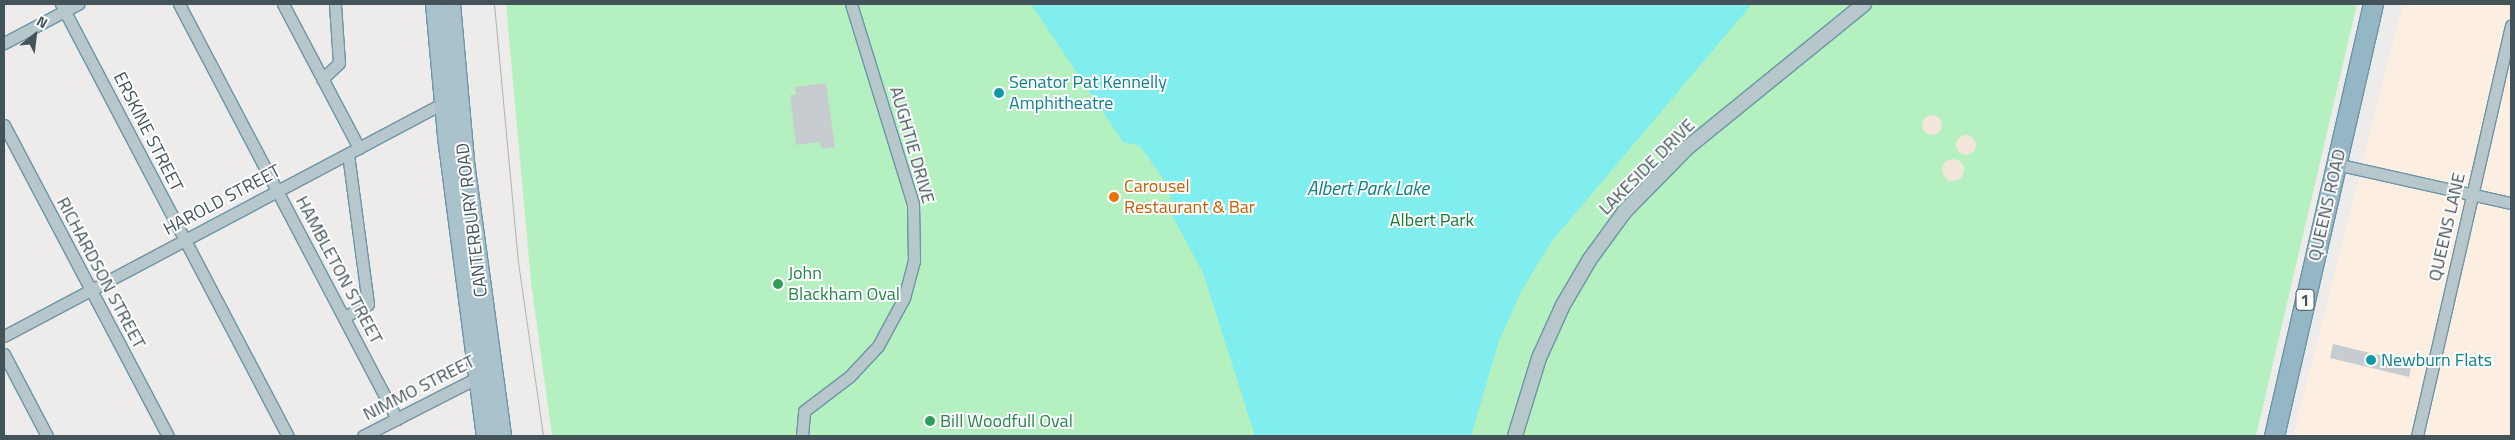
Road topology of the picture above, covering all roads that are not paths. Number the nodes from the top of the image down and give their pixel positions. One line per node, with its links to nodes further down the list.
1 (78, 4): 10 (street)
2 (179, 4): 19 (street, HAMBLETON STREET)
3 (283, 4): 13 (street)
4 (335, 4): 13 (street)
5 (436, 4): 14 (main road, CANTERBURY ROAD)
6 (451, 4): 14 (main road, CANTERBURY ROAD)
7 (851, 4): 36 (street, AUGHTIE DRIVE)
8 (1864, 4): 37 (street, LAKESIDE DRIVE)
9 (2373, 4): 18 (highway, QUEENS ROAD / 1)
10 (62, 7): 12 (street); 22 (street, ERSKINE STREET)
11 (2511, 26): 20 (street, QUEENS LANE)
12 (4, 43)
13 (322, 80): 16 (street)
14 (450, 99): 16 (street, HAROLD STREET); 27 (main road, CANTERBURY ROAD)
15 (4, 126): 23 (street, RICHARDSON STREET)
16 (359, 148): 17 (street, HAROLD STREET)
17 (348, 154): 19 (street, HAROLD STREET); 24 (street)
18 (2336, 164): 20 (street); 38 (highway, QUEENS ROAD / 1)
19 (278, 191): 22 (street, HAROLD STREET); 24 (street, HAMBLETON STREET)
20 (2472, 195): 21 (street); 39 (street, QUEENS LANE)
21 (2511, 203)
22 (184, 240): 23 (street, HAROLD STREET); 32 (street, ERSKINE STREET)
23 (90, 289): 25 (street, HAROLD STREET); 31 (street, RICHARDSON STREET)
24 (344, 317): 28 (street, HAMBLETON STREET)
25 (4, 336)
26 (4, 354): 30 (street)
27 (484, 374): 28 (street, NIMMO STREET); 34 (main road, CANTERBURY ROAD); 35 (main road, CANTERBURY ROAD)
28 (397, 419): 29 (street, NIMMO STREET)
29 (378, 433): 33 (street, NIMMO STREET)
30 (47, 436)
31 (168, 436)
32 (288, 436)
33 (363, 436)
34 (486, 436)
35 (502, 436)
36 (802, 436)
37 (1515, 436)
38 (2274, 436)
39 (2418, 436)

